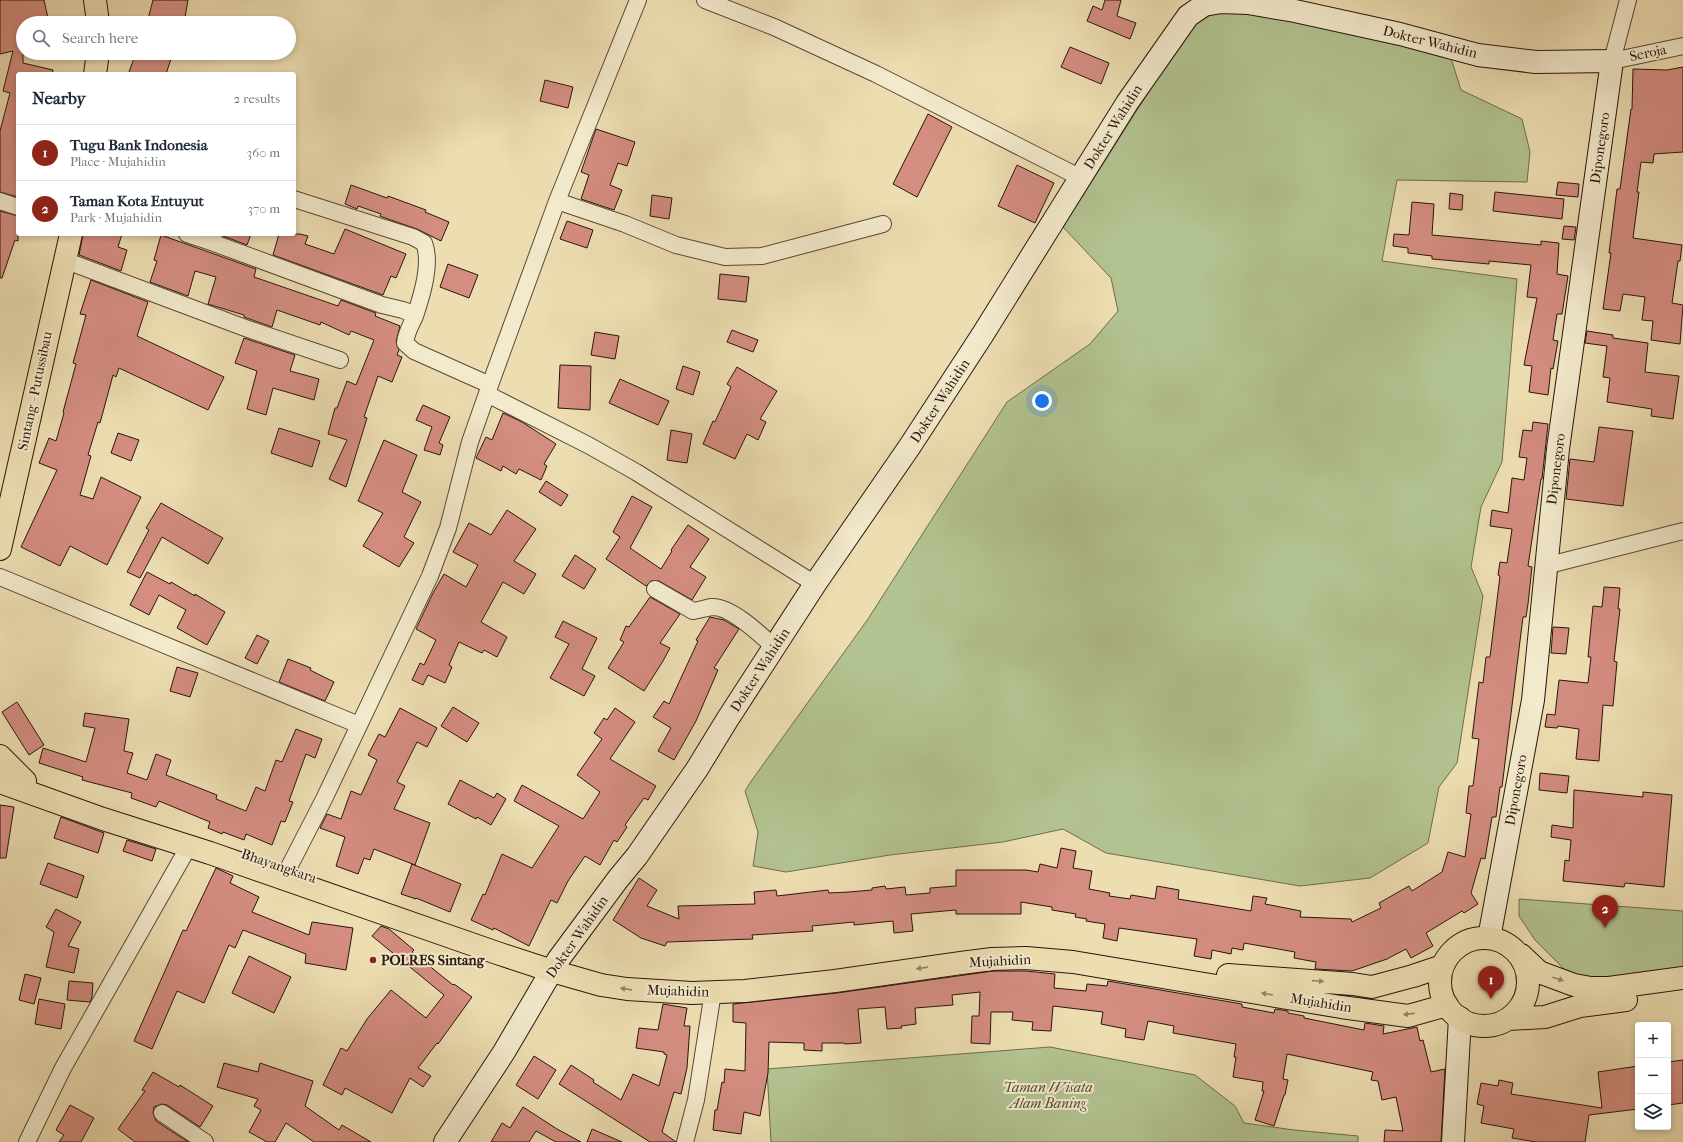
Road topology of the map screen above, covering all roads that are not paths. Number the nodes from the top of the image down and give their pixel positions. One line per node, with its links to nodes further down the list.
1 (95, 0): 8 (main road)
2 (109, 0): 9 (main road)
3 (638, 0): 18 (street)
4 (705, 0): 16 (street)
5 (1628, 0): 13 (street, Diponegoro)
6 (1221, 1): 7 (street, Dokter Wahidin); 16 (street, Dokter Wahidin)
7 (1308, 6): 13 (street, Dokter Wahidin)
8 (97, 16)
9 (110, 16)
10 (1683, 46): 13 (street, Seroja)
11 (97, 60): 14 (main road)
12 (109, 60): 15 (main road)
13 (1612, 61): 33 (street, Diponegoro)
14 (95, 72)
15 (108, 72)
16 (1081, 178): 35 (street, Dokter Wahidin)
17 (296, 200): 27 (street)
18 (558, 200): 21 (street); 29 (street)
19 (0, 201): 20 (street)
20 (16, 206)
21 (883, 224)
22 (59, 236): 30 (main road, Sintang - Putussibau)
23 (70, 236): 26 (main road, Sintang - Putussibau)
24 (200, 236): 25 (street)
25 (213, 238): 27 (street)
26 (64, 260): 28 (street); 32 (main road, Sintang - Putussibau)
27 (415, 315): 29 (street)
28 (340, 360)
29 (488, 390): 35 (street); 38 (street)
30 (0, 499)
31 (1683, 531): 33 (street)
32 (0, 549)
33 (1545, 566): 45 (street, Diponegoro)
34 (0, 577): 38 (street)
35 (815, 584): 37 (street, Dokter Wahidin)
36 (655, 589): 37 (street)
37 (774, 647): 47 (street, Dokter Wahidin)
38 (359, 725): 44 (street)
39 (0, 756): 41 (main road)
40 (0, 768): 41 (main road, Bhayangkara)
41 (26, 781): 44 (main road, Bhayangkara)
42 (0, 782): 43 (main road, Bhayangkara)
43 (189, 846): 47 (main road, Bhayangkara); 55 (street)
44 (288, 869): 47 (main road, Bhayangkara)
45 (1489, 938): 46 (main road); 48 (main road)
46 (1516, 950): 49 (main road, one-way to 49); 53 (main road)
47 (555, 966): 48 (main road, Mujahidin, one-way to 48); 50 (main road, Mujahidin, one-way to 47); 57 (street, Dokter Wahidin)
48 (1443, 966): 52 (main road)
49 (1683, 978)
50 (713, 992): 52 (main road, Mujahidin, one-way to 50); 58 (street)
51 (1683, 993): 53 (main road)
52 (1453, 1012): 53 (main road); 59 (street)
53 (1508, 1019)
54 (162, 1113): 56 (street)
55 (27, 1142)
56 (205, 1142)
57 (445, 1142)
58 (685, 1142)
59 (1453, 1142)

